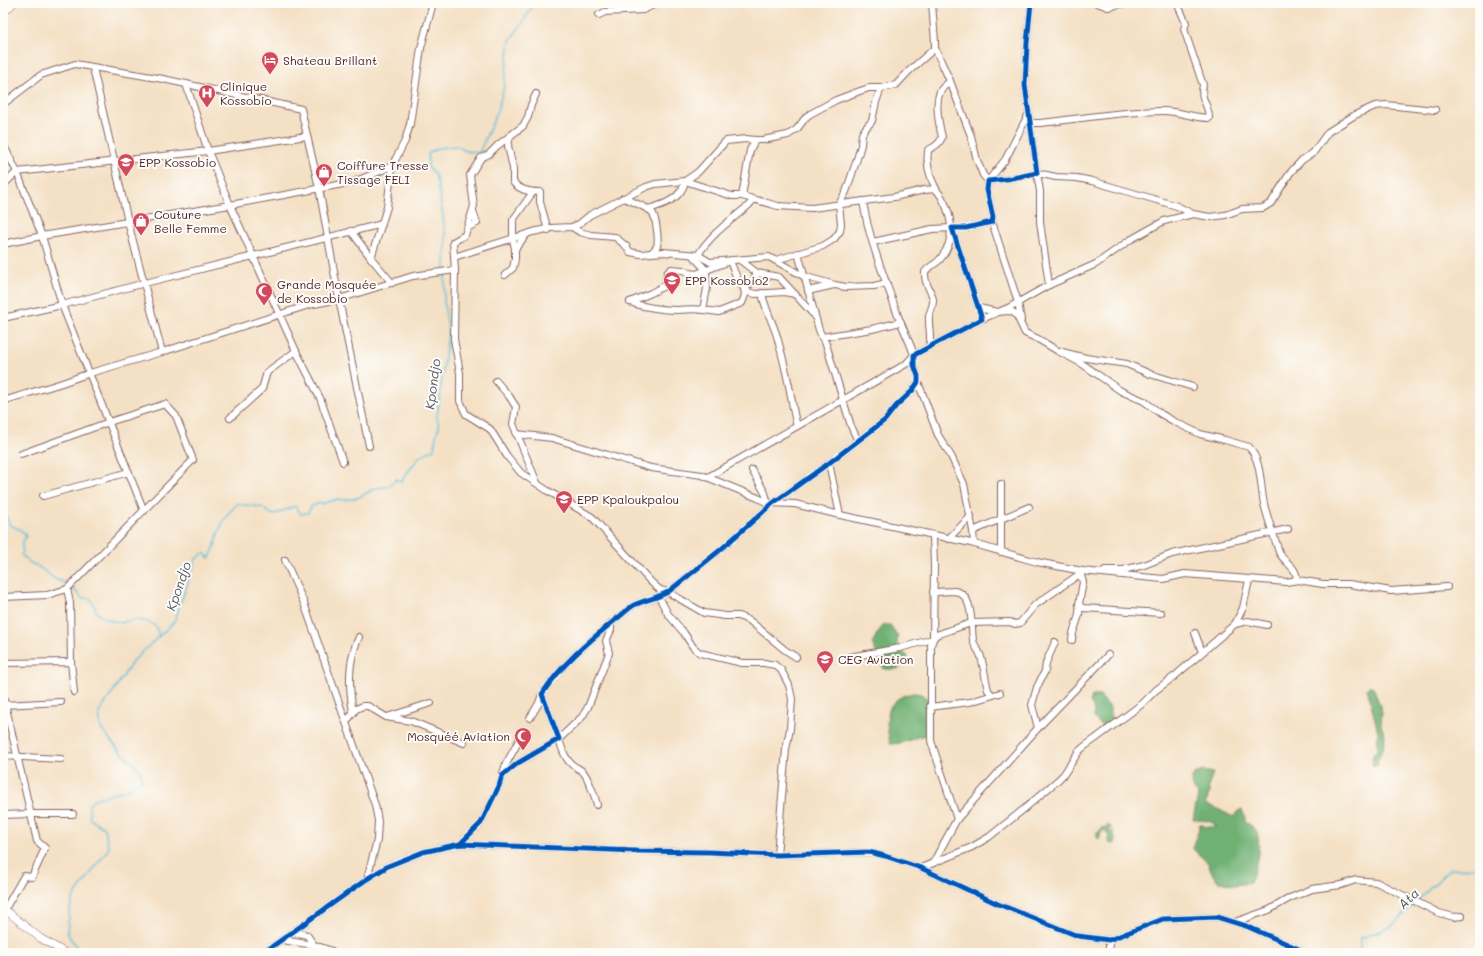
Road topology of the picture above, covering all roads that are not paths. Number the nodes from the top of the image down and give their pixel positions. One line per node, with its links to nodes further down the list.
1 (12, 3): 9 (highway)
2 (433, 3): 27 (street)
3 (658, 3): 10 (street)
4 (932, 3): 11 (street)
5 (1031, 3): 19 (street)
6 (1097, 3): 7 (street)
7 (1124, 3)
8 (1177, 3): 20 (street)
9 (3, 12)
10 (599, 15)
11 (935, 48): 13 (street); 15 (street)
12 (94, 68): 14 (street); 17 (street); 26 (street)
13 (950, 81): 31 (street); 34 (street)
14 (186, 84): 21 (street); 25 (street)
15 (881, 88): 23 (street); 40 (street)
16 (536, 94): 22 (street)
17 (3, 104)
18 (1435, 110): 43 (street)
19 (1029, 113): 20 (street); 31 (street)
20 (1030, 123): 29 (street)
21 (307, 136): 25 (street); 33 (street)
22 (510, 136): 35 (street); 62 (street)
23 (755, 140): 30 (street); 36 (street)
24 (3, 144): 28 (street)
25 (208, 151): 26 (street); 41 (street)
26 (115, 162): 28 (street); 44 (street)
27 (392, 166): 33 (street); 46 (street)
28 (17, 172): 32 (street); 52 (street)
29 (1037, 173): 31 (street); 43 (street); 76 (street)
30 (685, 181): 36 (street); 37 (street); 42 (street)
31 (988, 181): 45 (street)
32 (3, 185)
33 (319, 188): 41 (street); 53 (street)
34 (936, 189): 39 (street); 48 (street)
35 (533, 192): 49 (street); 54 (street)
36 (742, 196): 38 (street)
37 (623, 198): 42 (street); 47 (street)
38 (753, 200): 40 (street); 60 (street)
39 (863, 201): 40 (street); 55 (street)
40 (839, 204): 59 (street)
41 (230, 205): 44 (street); 61 (street)
42 (648, 209): 58 (street)
43 (1193, 214): 76 (street)
44 (128, 222): 52 (street); 72 (street)
45 (992, 222): 48 (street); 82 (street)
46 (382, 224): 50 (street); 63 (street)
47 (572, 227): 49 (street); 58 (street)
48 (952, 228): 55 (street); 84 (street); 94 (street)
49 (548, 230): 51 (street)
50 (351, 231): 53 (street); 63 (street)
51 (526, 235): 54 (street); 57 (street)
52 (42, 236): 56 (street); 83 (street)
53 (327, 237): 61 (street); 81 (street)
54 (513, 239): 57 (street); 62 (street)
55 (873, 242): 74 (street)
56 (3, 244)
57 (515, 249): 70 (street)
58 (651, 253): 60 (street)
59 (798, 253): 65 (street); 71 (street)
60 (695, 255): 66 (street); 68 (street)
61 (252, 256): 72 (street); 87 (street)
62 (454, 257): 67 (street)
63 (371, 258): 73 (street)
64 (740, 260): 65 (street); 66 (street); 69 (street)
65 (776, 260): 71 (street)
66 (730, 261): 68 (street); 77 (street)
67 (454, 270): 73 (street); 117 (street)
68 (706, 270): 85 (street); 85 (street)
69 (757, 273): 77 (street); 80 (street)
70 (505, 274)
71 (803, 276): 75 (street); 78 (street)
72 (145, 283): 83 (street); 96 (street)
73 (392, 283): 81 (street)
74 (887, 283): 75 (street); 91 (street)
75 (835, 285): 78 (street)
76 (1049, 285): 82 (street)
77 (744, 289): 79 (street); 85 (street)
78 (808, 291): 88 (street)
79 (762, 293): 80 (street); 107 (street)
80 (795, 294): 88 (street)
81 (339, 299): 87 (street); 110 (street)
82 (1018, 302): 86 (street); 92 (street)
83 (62, 305): 89 (street); 99 (street)
84 (979, 308): 86 (street); 90 (street)
85 (703, 310)
86 (996, 312): 90 (street); 92 (street)
87 (280, 314): 95 (street); 96 (street)
88 (815, 316): 93 (street)
89 (3, 318)
90 (982, 319): 94 (street)
91 (900, 322): 93 (street); 98 (street)
92 (1022, 328): 97 (street)
93 (822, 337): 103 (street)
94 (929, 347): 98 (street)
95 (296, 351): 105 (street); 112 (street)
96 (162, 352): 99 (street)
97 (1058, 352): 102 (street); 128 (street)
98 (914, 356): 101 (street); 103 (street)
99 (90, 373): 104 (street); 106 (street)
100 (496, 381): 108 (street)
101 (918, 382): 109 (street); 124 (street)
102 (1193, 387)
103 (842, 400): 107 (street); 109 (street)
104 (3, 401)
105 (230, 418)
106 (109, 422): 111 (street); 115 (street); 122 (street)
107 (797, 426): 116 (street)
108 (516, 434): 116 (street); 117 (street)
109 (858, 441): 113 (street)
110 (369, 446)
111 (21, 454)
112 (343, 462)
113 (829, 463): 120 (street); 123 (street)
114 (752, 470): 120 (street)
115 (129, 472): 119 (street); 122 (street)
116 (708, 477): 120 (street)
117 (536, 483): 139 (street)
118 (1001, 484): 125 (street)
119 (43, 496)
120 (770, 503): 123 (street); 139 (street)
121 (1028, 507): 125 (street)
122 (144, 511): 138 (street)
123 (840, 516): 129 (street)
124 (971, 516): 127 (street); 130 (street)
125 (1002, 519): 127 (street); 132 (street)
126 (1288, 529): 128 (street)
127 (973, 531): 131 (street)
128 (1274, 533): 134 (street); 136 (street)
129 (934, 536): 130 (street); 140 (street)
130 (948, 539): 131 (street)
131 (974, 544): 132 (street)
132 (1001, 552): 134 (street)
133 (285, 560): 172 (street)
134 (1081, 572): 135 (street); 143 (street); 146 (street)
135 (1249, 580): 136 (street); 147 (street)
136 (1296, 580): 137 (street)
137 (1447, 587)
138 (68, 588): 141 (street); 158 (street)
139 (668, 592): 142 (street); 156 (street)
140 (933, 592): 146 (street); 151 (street)
141 (3, 597)
142 (659, 597): 145 (street); 187 (street)
143 (1080, 606): 144 (street); 152 (street)
144 (1160, 613)
145 (611, 623): 162 (street); 175 (street)
146 (971, 623): 151 (street); 164 (street)
147 (1235, 624): 148 (street); 154 (street)
148 (1267, 625)
149 (1195, 633): 154 (street)
150 (359, 637): 169 (street)
151 (933, 639): 157 (street); 168 (street)
152 (1072, 640)
153 (1055, 642): 173 (street)
154 (1202, 652): 188 (street)
155 (1108, 655): 173 (street)
156 (796, 657)
157 (849, 657)
158 (70, 662): 159 (street); 160 (street)
159 (3, 663)
160 (74, 692)
161 (1000, 693): 164 (street)
162 (542, 694): 171 (street); 175 (street)
163 (3, 695): 167 (street)
164 (992, 695): 168 (street)
165 (61, 702): 167 (street)
166 (431, 703): 170 (street)
167 (4, 705): 178 (street)
168 (930, 707): 185 (street)
169 (353, 713): 170 (street); 172 (street)
170 (386, 717): 176 (street)
171 (530, 718)
172 (346, 722): 190 (street)
173 (1038, 728): 185 (street)
174 (522, 735): 180 (street)
175 (559, 739): 180 (street); 181 (street)
176 (464, 743)
177 (3, 756): 178 (street)
178 (18, 757): 179 (street); 182 (street)
179 (61, 759)
180 (502, 776): 186 (street)
181 (597, 805)
182 (30, 814): 183 (street); 184 (street); 191 (street)
183 (73, 814)
184 (3, 815)
185 (957, 819): 188 (street)
186 (460, 844): 187 (street); 190 (street)
187 (778, 855): 189 (street)
188 (932, 863): 189 (street)
189 (921, 868): 196 (street)
190 (367, 879): 194 (street)
191 (4, 909): 199 (main road)
192 (1462, 916): 193 (street)
193 (1235, 922): 196 (street); 202 (street)
194 (294, 932): 195 (street); 197 (street)
195 (282, 940): 197 (street); 200 (street)
196 (1109, 940): 201 (street)
197 (314, 945): 198 (street)
198 (332, 951)
199 (66, 953)
200 (263, 953)
201 (1109, 953)
202 (1304, 953)

